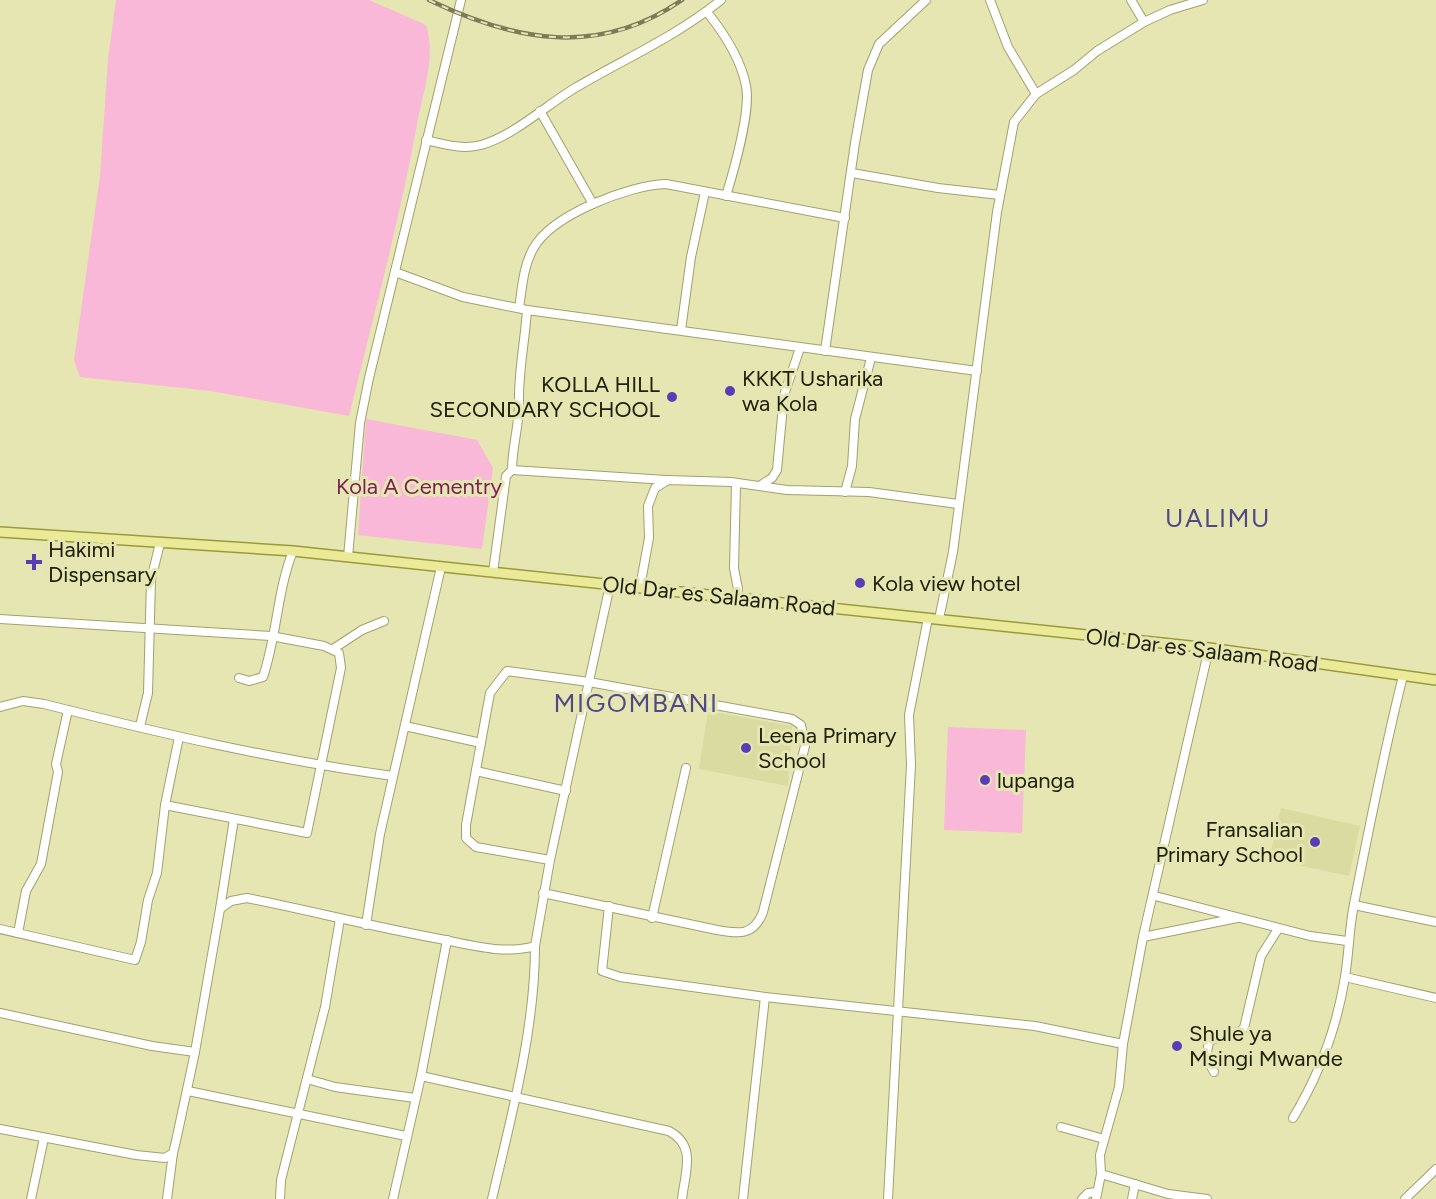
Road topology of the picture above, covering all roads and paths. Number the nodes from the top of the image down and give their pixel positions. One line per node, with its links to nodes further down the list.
1 (460, 0): 11 (street)
2 (722, 0): 7 (street)
3 (926, 0): 12 (street)
4 (990, 0): 9 (street)
5 (1131, 0): 8 (street)
6 (1203, 0): 8 (street)
7 (706, 12): 10 (street); 14 (street)
8 (1144, 22): 9 (street)
9 (1036, 94): 15 (street)
10 (540, 111): 11 (street); 16 (street)
11 (426, 140): 19 (street)
12 (852, 173): 15 (street); 18 (street)
13 (705, 192): 14 (street); 16 (street); 17 (street)
14 (724, 195): 17 (street); 18 (street)
15 (1000, 195): 26 (street)
16 (593, 204): 20 (street)
17 (701, 209): 22 (street)
18 (845, 218): 24 (street)
19 (395, 272): 20 (street); 36 (street)
20 (519, 308): 21 (street)
21 (528, 310): 22 (street); 27 (street)
22 (681, 330): 23 (street)
23 (800, 348): 24 (street); 30 (street)
24 (825, 351): 25 (street)
25 (872, 358): 26 (street); 31 (street)
26 (977, 371): 32 (street)
27 (512, 470): 28 (street); 38 (street)
28 (668, 480): 29 (street); 40 (street)
29 (736, 484): 30 (street); 41 (street)
30 (761, 485): 31 (street)
31 (845, 492): 32 (street)
32 (958, 504): 44 (street)
33 (0, 532): 34 (main road, Old Dar es Salaam Road)
34 (160, 543): 35 (main road, Old Dar es Salaam Road); 46 (street)
35 (292, 550): 36 (main road, Old Dar es Salaam Road); 47 (street)
36 (348, 557): 37 (main road, Old Dar es Salaam Road)
37 (441, 567): 38 (main road, Old Dar es Salaam Road); 57 (street)
38 (493, 572): 39 (main road, Old Dar es Salaam Road)
39 (610, 585): 40 (main road, Old Dar es Salaam Road); 53 (street)
40 (640, 587): 41 (main road, Old Dar es Salaam Road)
41 (737, 598): 42 (main road, Old Dar es Salaam Road)
42 (928, 618): 44 (main road, Old Dar es Salaam Road); 88 (street)
43 (0, 619): 46 (street)
44 (939, 619): 48 (main road, Old Dar es Salaam Road)
45 (384, 621): 49 (street)
46 (149, 629): 47 (street); 56 (street)
47 (272, 636): 49 (street); 51 (street)
48 (1209, 648): 50 (main road, Old Dar es Salaam Road); 69 (street)
49 (333, 649): 60 (street)
50 (1403, 676): 52 (main road, Old Dar es Salaam Road); 70 (street)
51 (239, 678)
52 (1436, 680)
53 (589, 682): 59 (street); 64 (street); 73 (street)
54 (0, 707): 55 (street)
55 (68, 710): 56 (street); 80 (street)
56 (140, 726): 58 (street)
57 (405, 726): 59 (street); 63 (street)
58 (179, 737): 60 (street); 65 (street)
59 (481, 743): 62 (street)
60 (321, 767): 63 (street); 66 (street)
61 (686, 768): 73 (street)
62 (476, 771): 64 (street); 67 (street)
63 (393, 776): 77 (street)
64 (566, 790): 67 (street)
65 (165, 805): 66 (street); 80 (street)
66 (234, 819): 72 (street)
67 (550, 860): 68 (street)
68 (543, 893): 71 (street); 84 (street)
69 (1155, 896): 74 (street); 81 (street)
70 (1354, 905): 76 (street); 83 (street)
71 (609, 906): 73 (street); 86 (street)
72 (220, 909): 75 (street); 91 (street)
73 (652, 918)
74 (1238, 918): 79 (street); 81 (street)
75 (340, 919): 77 (street); 94 (street)
76 (1436, 922)
77 (366, 925): 82 (street)
78 (0, 929): 80 (street)
79 (1278, 929): 83 (street); 92 (street)
80 (18, 933)
81 (1143, 937): 90 (street)
82 (447, 940): 84 (street); 93 (street)
83 (1347, 941): 85 (street)
84 (535, 946): 96 (street)
85 (1345, 978): 87 (street); 99 (street)
86 (765, 997): 88 (street); 116 (street)
87 (1436, 998)
88 (898, 1012): 90 (street); 117 (street)
89 (0, 1013): 91 (street)
90 (1123, 1044): 104 (street)
91 (195, 1052): 95 (street)
92 (1214, 1072)
93 (421, 1077): 96 (street); 97 (street)
94 (307, 1079): 97 (street); 98 (street)
95 (188, 1091): 98 (street); 105 (street)
96 (515, 1097): 114 (street); 115 (street)
97 (415, 1098): 102 (street)
98 (298, 1115): 102 (street); 112 (street)
99 (1293, 1118)
100 (1061, 1127): 104 (street)
101 (0, 1129): 103 (street)
102 (406, 1136): 113 (street)
103 (44, 1138): 105 (street); 110 (street)
104 (1104, 1139): 107 (street)
105 (173, 1153): 111 (street)
106 (1436, 1169): 121 (street)
107 (1101, 1174): 108 (street); 109 (street)
108 (1136, 1184): 119 (street); 120 (street)
109 (1097, 1195): 118 (street)
110 (31, 1199)
111 (167, 1199)
112 (280, 1199)
113 (393, 1199)
114 (492, 1199)
115 (682, 1199)
116 (742, 1199)
117 (888, 1199)
118 (1082, 1199)
119 (1132, 1199)
120 (1207, 1199)
121 (1405, 1199)

